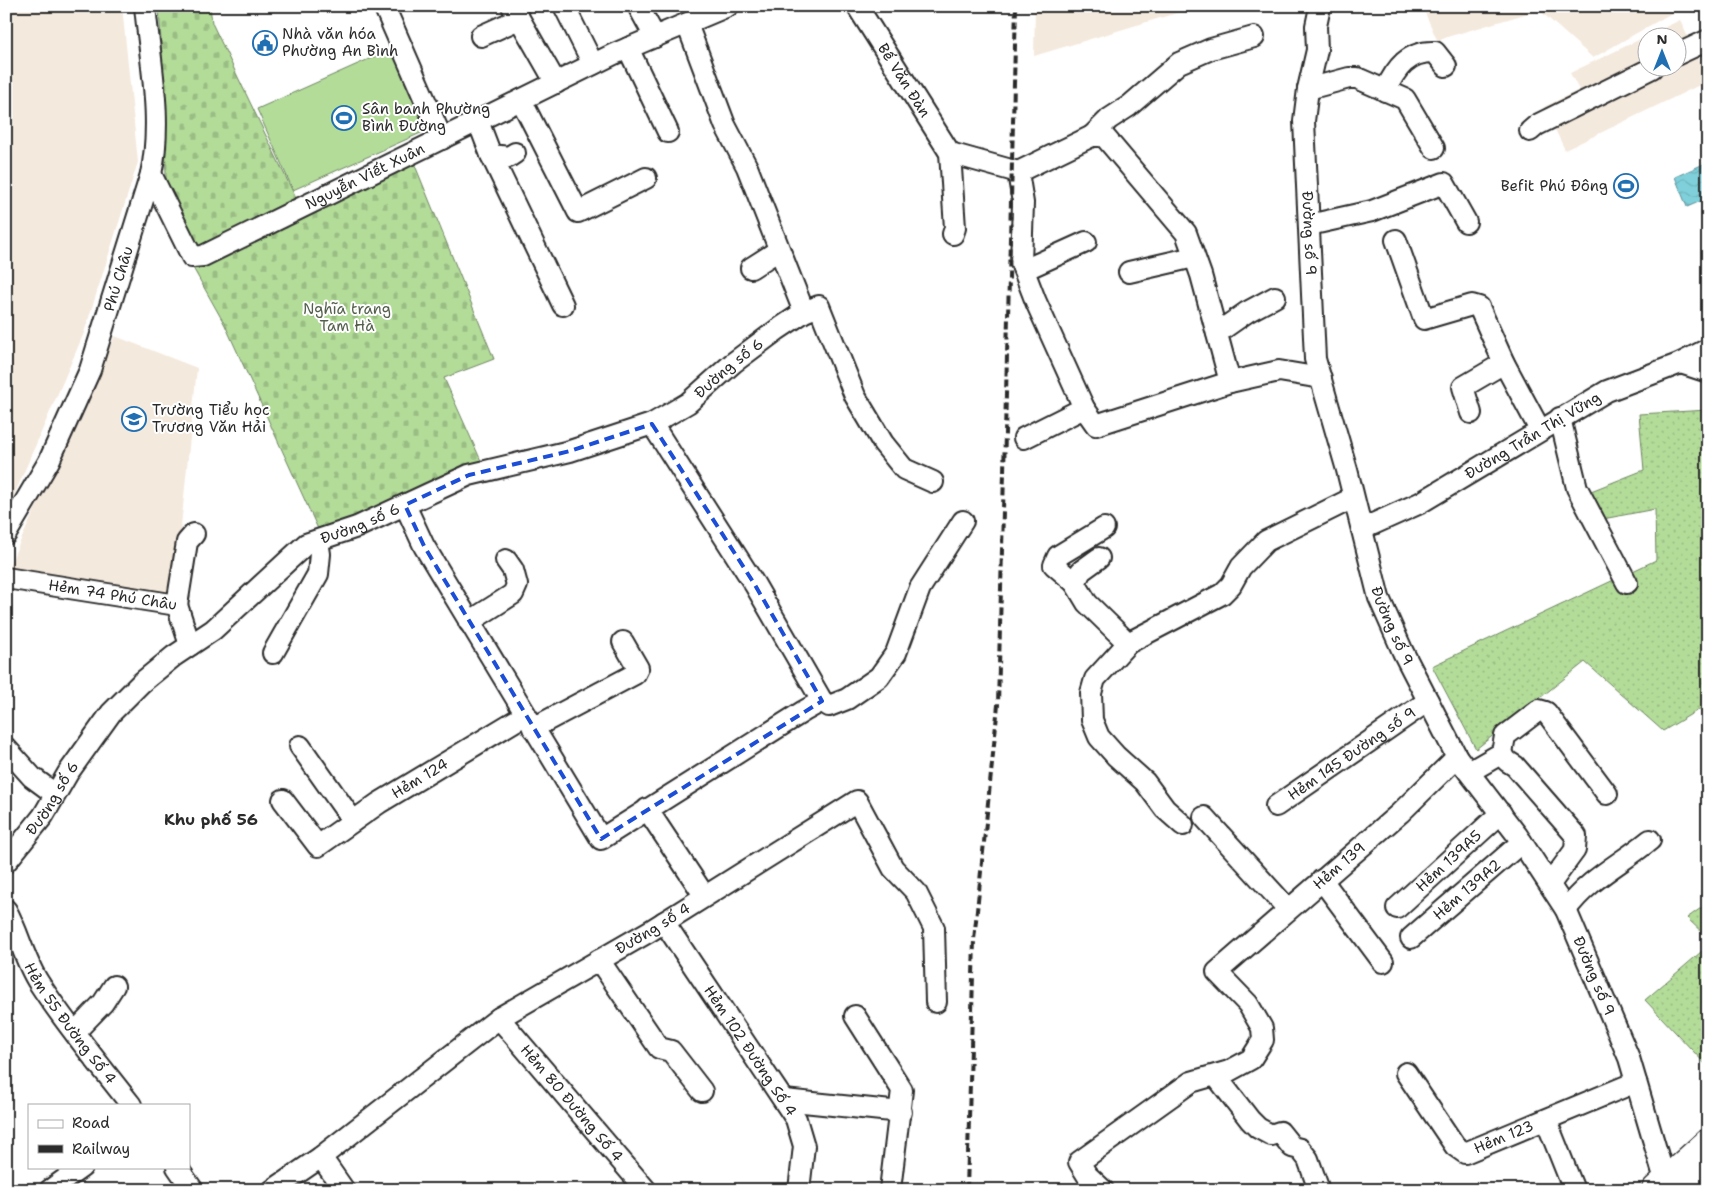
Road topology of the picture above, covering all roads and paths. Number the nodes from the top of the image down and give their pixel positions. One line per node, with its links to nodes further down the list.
1 (145, 6): 34 (street, Phú Châu)
2 (384, 6): 28 (street)
3 (564, 6): 17 (street)
4 (638, 6): 11 (street)
5 (650, 6): 11 (street)
6 (728, 6): 10 (street, Nguyễn Viết Xuân)
7 (857, 6): 31 (street, Bế Văn Đàn)
8 (1320, 7): 21 (street, Đường số 9)
9 (516, 13): 12 (street); 20 (street)
10 (687, 24): 11 (street, Nguyễn Viết Xuân); 41 (street)
11 (659, 35): 15 (street, Nguyễn Viết Xuân)
12 (481, 36)
13 (1254, 37): 27 (street)
14 (1708, 40): 16 (street)
15 (628, 48): 17 (street, Nguyễn Viết Xuân); 26 (street)
16 (1686, 50)
17 (593, 64): 20 (street, Nguyễn Viết Xuân)
18 (1446, 66): 22 (street)
19 (1636, 76): 25 (street)
20 (556, 83): 23 (street, Nguyễn Viết Xuân)
21 (1308, 88): 22 (street); 37 (street, Đường số 9)
22 (1385, 91): 29 (street)
23 (520, 100): 24 (street, Nguyễn Viết Xuân); 35 (street)
24 (478, 121): 28 (street, Nguyễn Viết Xuân); 32 (street)
25 (1530, 131)
26 (668, 132)
27 (1092, 136): 33 (street); 42 (street)
28 (442, 139): 34 (street, Nguyễn Viết Xuân)
29 (1434, 148)
30 (515, 153): 32 (street)
31 (953, 153): 33 (street); 38 (street)
32 (491, 155): 47 (street)
33 (1008, 169): 44 (street)
34 (151, 174): 68 (street, Phú Châu)
35 (646, 178)
36 (1466, 222): 37 (street)
37 (1309, 225): 54 (street, Đường số 9)
38 (953, 234)
39 (1396, 240): 52 (street)
40 (1086, 242): 44 (street)
41 (779, 250): 43 (street); 48 (street)
42 (1194, 256): 45 (street); 49 (street)
43 (751, 268)
44 (1024, 270): 56 (street)
45 (1129, 272)
46 (1275, 297): 49 (street)
47 (563, 305)
48 (804, 312): 59 (street, Đường số 6); 62 (street)
49 (1217, 333): 55 (street)
50 (1708, 350): 51 (street, Đường Trần Thị Vững)
51 (1681, 362): 53 (street); 58 (street, Đường Trần Thị Vững)
52 (1504, 363): 57 (street); 60 (street)
53 (1708, 372)
54 (1321, 378): 55 (street); 63 (street, Đường số 9)
55 (1230, 382): 56 (street)
56 (1084, 408): 61 (street)
57 (1472, 413)
58 (1560, 418): 60 (street, Đường Trần Thị Vững); 75 (street)
59 (652, 424): 64 (street, Đường số 6); 82 (street)
60 (1540, 430): 67 (street, Đường Trần Thị Vững)
61 (1024, 438)
62 (933, 482)
63 (1353, 498): 67 (street, Đường số 9); 79 (street)
64 (405, 505): 70 (street, Đường số 6); 77 (street)
65 (963, 521): 82 (street)
66 (1104, 528): 74 (street)
67 (1362, 529): 83 (street, Đường số 9)
68 (6, 534)
69 (194, 534): 76 (street)
70 (318, 541): 80 (street, Đường số 6); 81 (street)
71 (1099, 558): 74 (street)
72 (506, 560): 77 (street)
73 (6, 578): 76 (street, Hẻm 74 Phú Châu)
74 (1075, 582): 79 (street)
75 (1627, 583)
76 (177, 605): 80 (street, Hẻm 74 Phú Châu)
77 (469, 622): 84 (street)
78 (623, 642): 84 (street, Hẻm 124)
79 (1128, 642): 97 (street)
80 (190, 645): 89 (street, Đường số 6)
81 (273, 653)
82 (822, 701): 93 (street)
83 (1428, 701): 88 (street, Đường số 9); 92 (street, Hẻm 145 Đường số 9)
84 (529, 721): 93 (street); 96 (street, Hẻm 124)
85 (300, 746): 96 (street)
86 (1502, 753): 88 (street, Hẻm 139); 90 (street); 102 (street)
87 (10, 761): 89 (street)
88 (1463, 764): 94 (street, Đường số 9); 101 (street, Hẻm 139)
89 (55, 794): 100 (street, Đường số 6)
90 (1607, 794)
91 (283, 800): 96 (street, Hẻm 124)
92 (1276, 806)
93 (647, 809): 103 (street)
94 (1501, 813): 99 (street, Đường số 9); 104 (street, Hẻm 139A5)
95 (1204, 817): 105 (street)
96 (353, 821)
97 (1183, 825)
98 (1650, 840): 107 (street)
99 (1522, 842): 102 (street, Đường số 9); 109 (street, Hẻm 139A2)
100 (6, 862)
101 (1322, 880): 105 (street, Hẻm 139); 111 (street)
102 (1550, 884): 107 (street, Đường số 9)
103 (704, 895): 108 (street, Đường số 4); 113 (street, Đường số 4)
104 (1397, 908)
105 (1288, 909): 118 (street, Hẻm 139)
106 (6, 910): 116 (street, Hẻm 55 Đường Số 4)
107 (1566, 910): 119 (street, Đường số 9)
108 (664, 922): 110 (street, Đường số 4); 121 (street, Hẻm 102 Đường Số 4)
109 (1411, 938)
110 (599, 960): 115 (street, Đường số 4); 120 (street)
111 (1383, 962)
112 (114, 986): 116 (street)
113 (936, 1002)
114 (854, 1016): 123 (street)
115 (499, 1018): 126 (street, Đường số 4); 135 (street, Hẻm 80 Đường Số 4)
116 (76, 1032): 122 (street, Hẻm 55 Đường Số 4)
117 (1406, 1073): 124 (street, Hẻm 123)
118 (1216, 1076): 138 (street); 139 (street)
119 (1636, 1082): 124 (street, Hẻm 123); 130 (street, Đường số 9)
120 (702, 1092)
121 (784, 1100): 123 (street); 136 (street, Hẻm 102 Đường Số 4)
122 (130, 1104)
123 (901, 1112): 137 (street)
124 (1546, 1120): 140 (street)
125 (1708, 1143): 130 (highway)
126 (321, 1157): 133 (street, Đường số 4); 134 (street)
127 (81, 1168): 131 (street)
128 (178, 1168): 132 (street)
129 (1708, 1172): 130 (highway)
130 (1669, 1188)
131 (50, 1190)
132 (193, 1190)
133 (273, 1190)
134 (344, 1190)
135 (646, 1190)
136 (799, 1190)
137 (890, 1190)
138 (1103, 1190)
139 (1319, 1190)
140 (1574, 1190)

